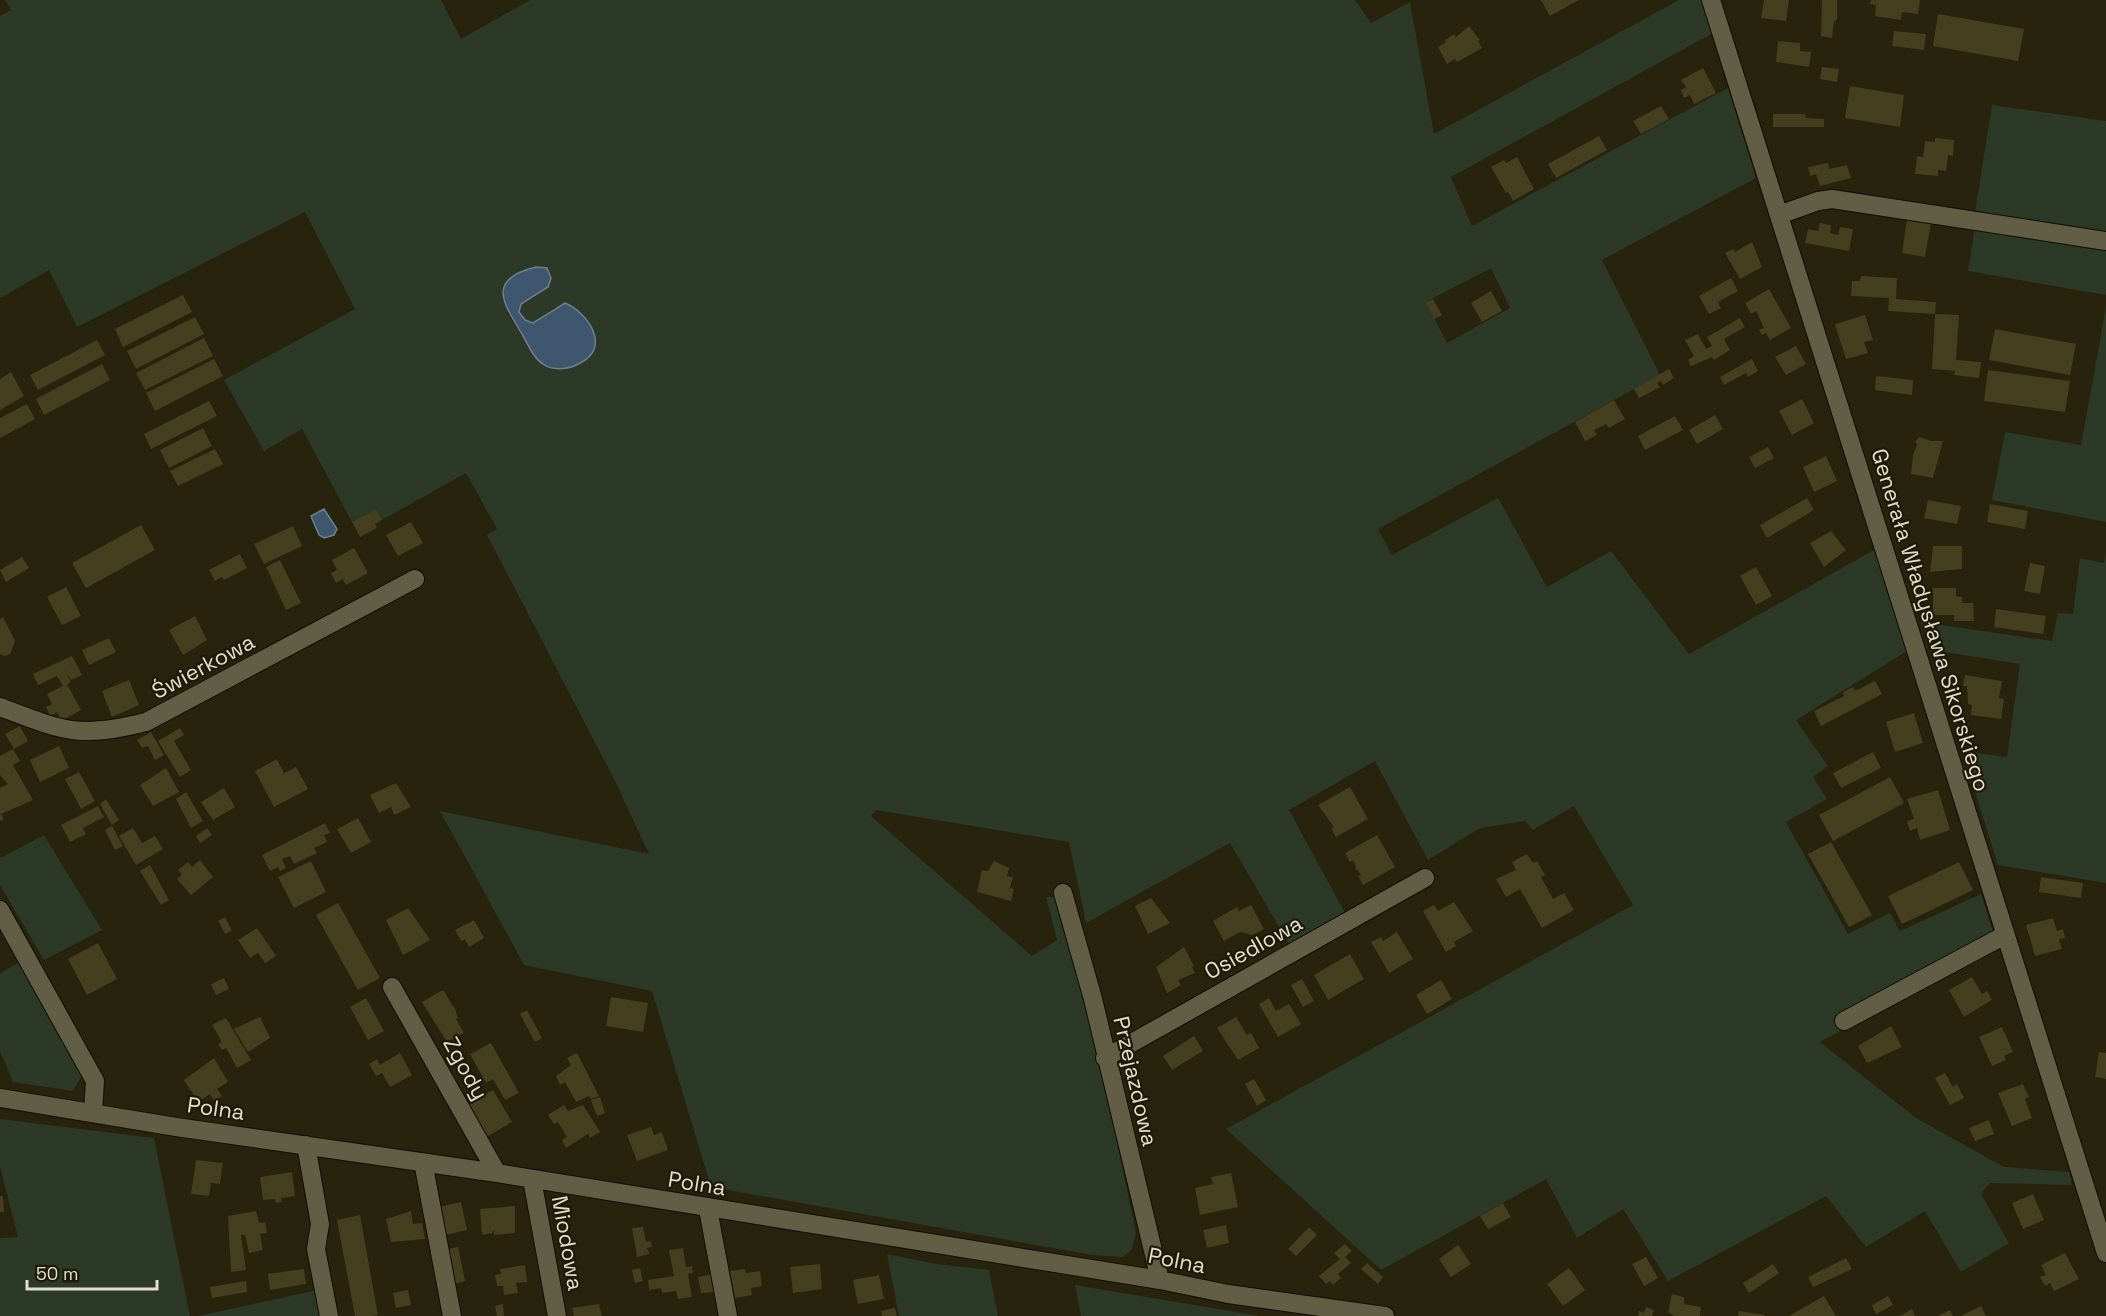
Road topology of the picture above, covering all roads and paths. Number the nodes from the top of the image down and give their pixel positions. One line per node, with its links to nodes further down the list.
1 (1711, 0): 2 (street, Generała Władysława Sikorskiego)
2 (1779, 215): 3 (street); 9 (street, Generała Władysława Sikorskiego)
3 (2106, 241)
4 (415, 579): 5 (street, Świerkowa)
5 (0, 707)
6 (1425, 878): 12 (street, Osiedlowa)
7 (1063, 893): 12 (street, Przejazdowa)
8 (0, 910): 14 (street)
9 (2005, 935): 11 (street); 20 (street, Generała Władysława Sikorskiego)
10 (392, 987): 17 (street, Zgody)
11 (1844, 1021)
12 (1106, 1058): 21 (street, Przejazdowa)
13 (0, 1098): 14 (street, Polna)
14 (93, 1113): 15 (street, Polna)
15 (306, 1145): 16 (street, Polna); 23 (street)
16 (423, 1162): 17 (street, Polna); 24 (street)
17 (497, 1173): 18 (street, Polna)
18 (532, 1179): 19 (street, Polna); 25 (street, Miodowa)
19 (708, 1209): 21 (street, Polna); 26 (street)
20 (2106, 1253)
21 (1160, 1280): 22 (street, Polna)
22 (1287, 1309): 27 (street, Polna)
23 (329, 1316)
24 (452, 1316)
25 (557, 1316)
26 (728, 1316)
27 (1385, 1316)

